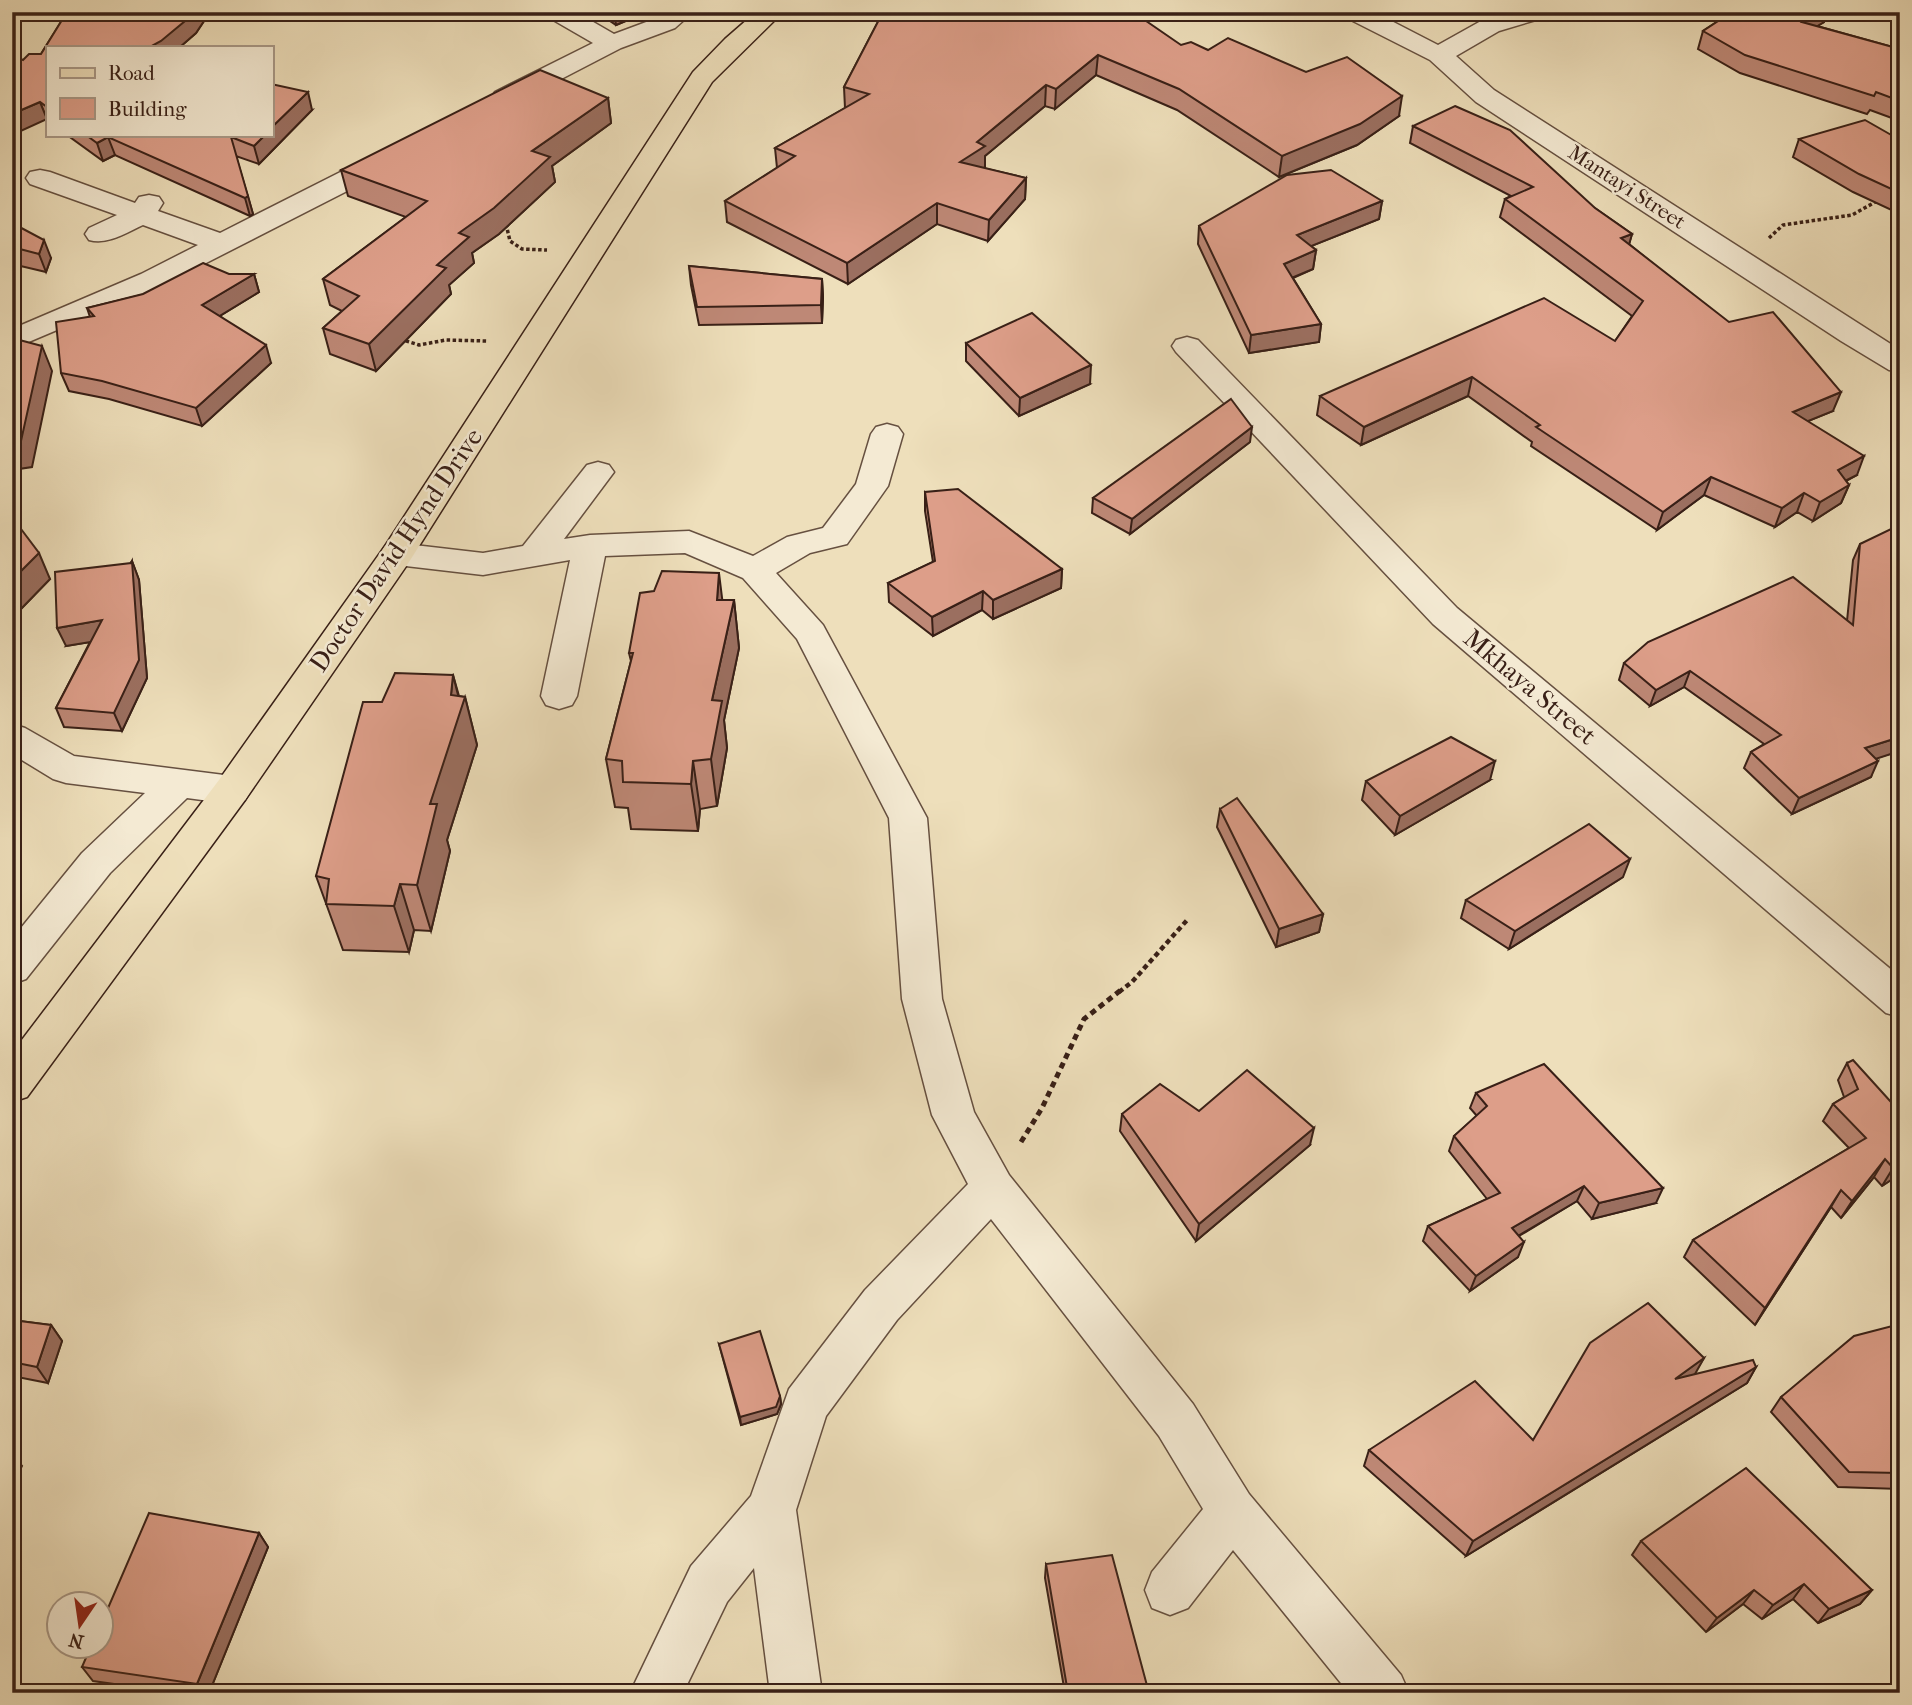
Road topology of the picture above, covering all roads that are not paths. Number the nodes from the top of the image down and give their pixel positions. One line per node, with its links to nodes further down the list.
1 (557, 12): 8 (street)
2 (681, 12): 8 (street)
3 (771, 12): 26 (main road, Doctor David Hynd Drive)
4 (1354, 12): 9 (street, Mantayi Street)
5 (1537, 12): 9 (street)
6 (1894, 12): 7 (street)
7 (1900, 14)
8 (611, 43): 10 (street)
9 (1439, 55): 22 (street, Mantayi Street)
10 (495, 109)
11 (414, 147): 12 (street)
12 (363, 170): 14 (street); 16 (street)
13 (40, 178): 15 (street)
14 (403, 184)
15 (148, 203): 17 (street); 19 (street)
16 (254, 228): 18 (street); 19 (street)
17 (99, 234)
18 (287, 244)
19 (218, 256): 20 (street)
20 (12, 340)
21 (1187, 346): 34 (street, Mkhaya Street)
22 (1900, 363)
23 (887, 433): 28 (street)
24 (598, 472): 27 (street)
25 (590, 546): 27 (street); 28 (street); 29 (street)
26 (397, 554): 27 (street); 32 (main road, Doctor David Hynd Drive)
27 (534, 555)
28 (755, 570): 36 (street)
29 (559, 696)
30 (12, 737): 31 (street)
31 (179, 783): 32 (street); 33 (street)
32 (232, 790): 35 (main road, Doctor David Hynd Drive)
33 (12, 968)
34 (1900, 1001)
35 (12, 1085)
36 (993, 1188): 37 (street); 38 (street)
37 (771, 1510): 40 (street); 41 (street)
38 (1231, 1511): 39 (street); 42 (street)
39 (1170, 1590)
40 (656, 1693)
41 (796, 1693)
42 (1383, 1693)

